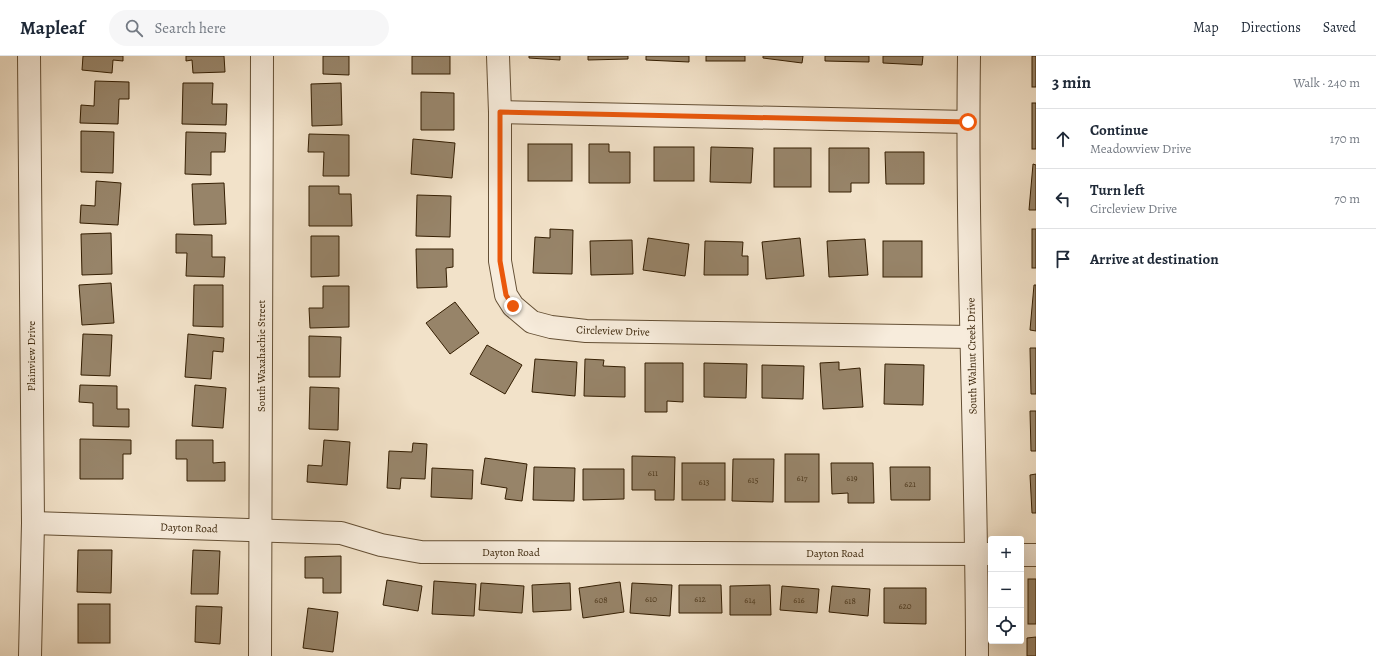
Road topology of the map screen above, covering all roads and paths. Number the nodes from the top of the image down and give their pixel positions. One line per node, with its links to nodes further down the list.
1 (29, 56): 8 (street, Plainview Drive)
2 (262, 56): 9 (street, South Waxahachie Street)
3 (498, 56): 5 (street, Circleview Drive)
4 (969, 56): 6 (street, South Walnut Creek Drive)
5 (500, 112): 6 (street); 7 (street, Circleview Drive)
6 (968, 122): 7 (street, South Walnut Creek Drive)
7 (971, 337): 10 (street, South Walnut Creek Drive)
8 (33, 523): 9 (street, Dayton Road); 13 (street, Plainview Drive)
9 (260, 531): 10 (street, Dayton Road); 14 (street, South Waxahachie Street)
10 (984, 554): 15 (street, South Walnut Creek Drive)
11 (1024, 555): 12 (street)
12 (1036, 555)
13 (30, 656)
14 (260, 656)
15 (977, 656)

